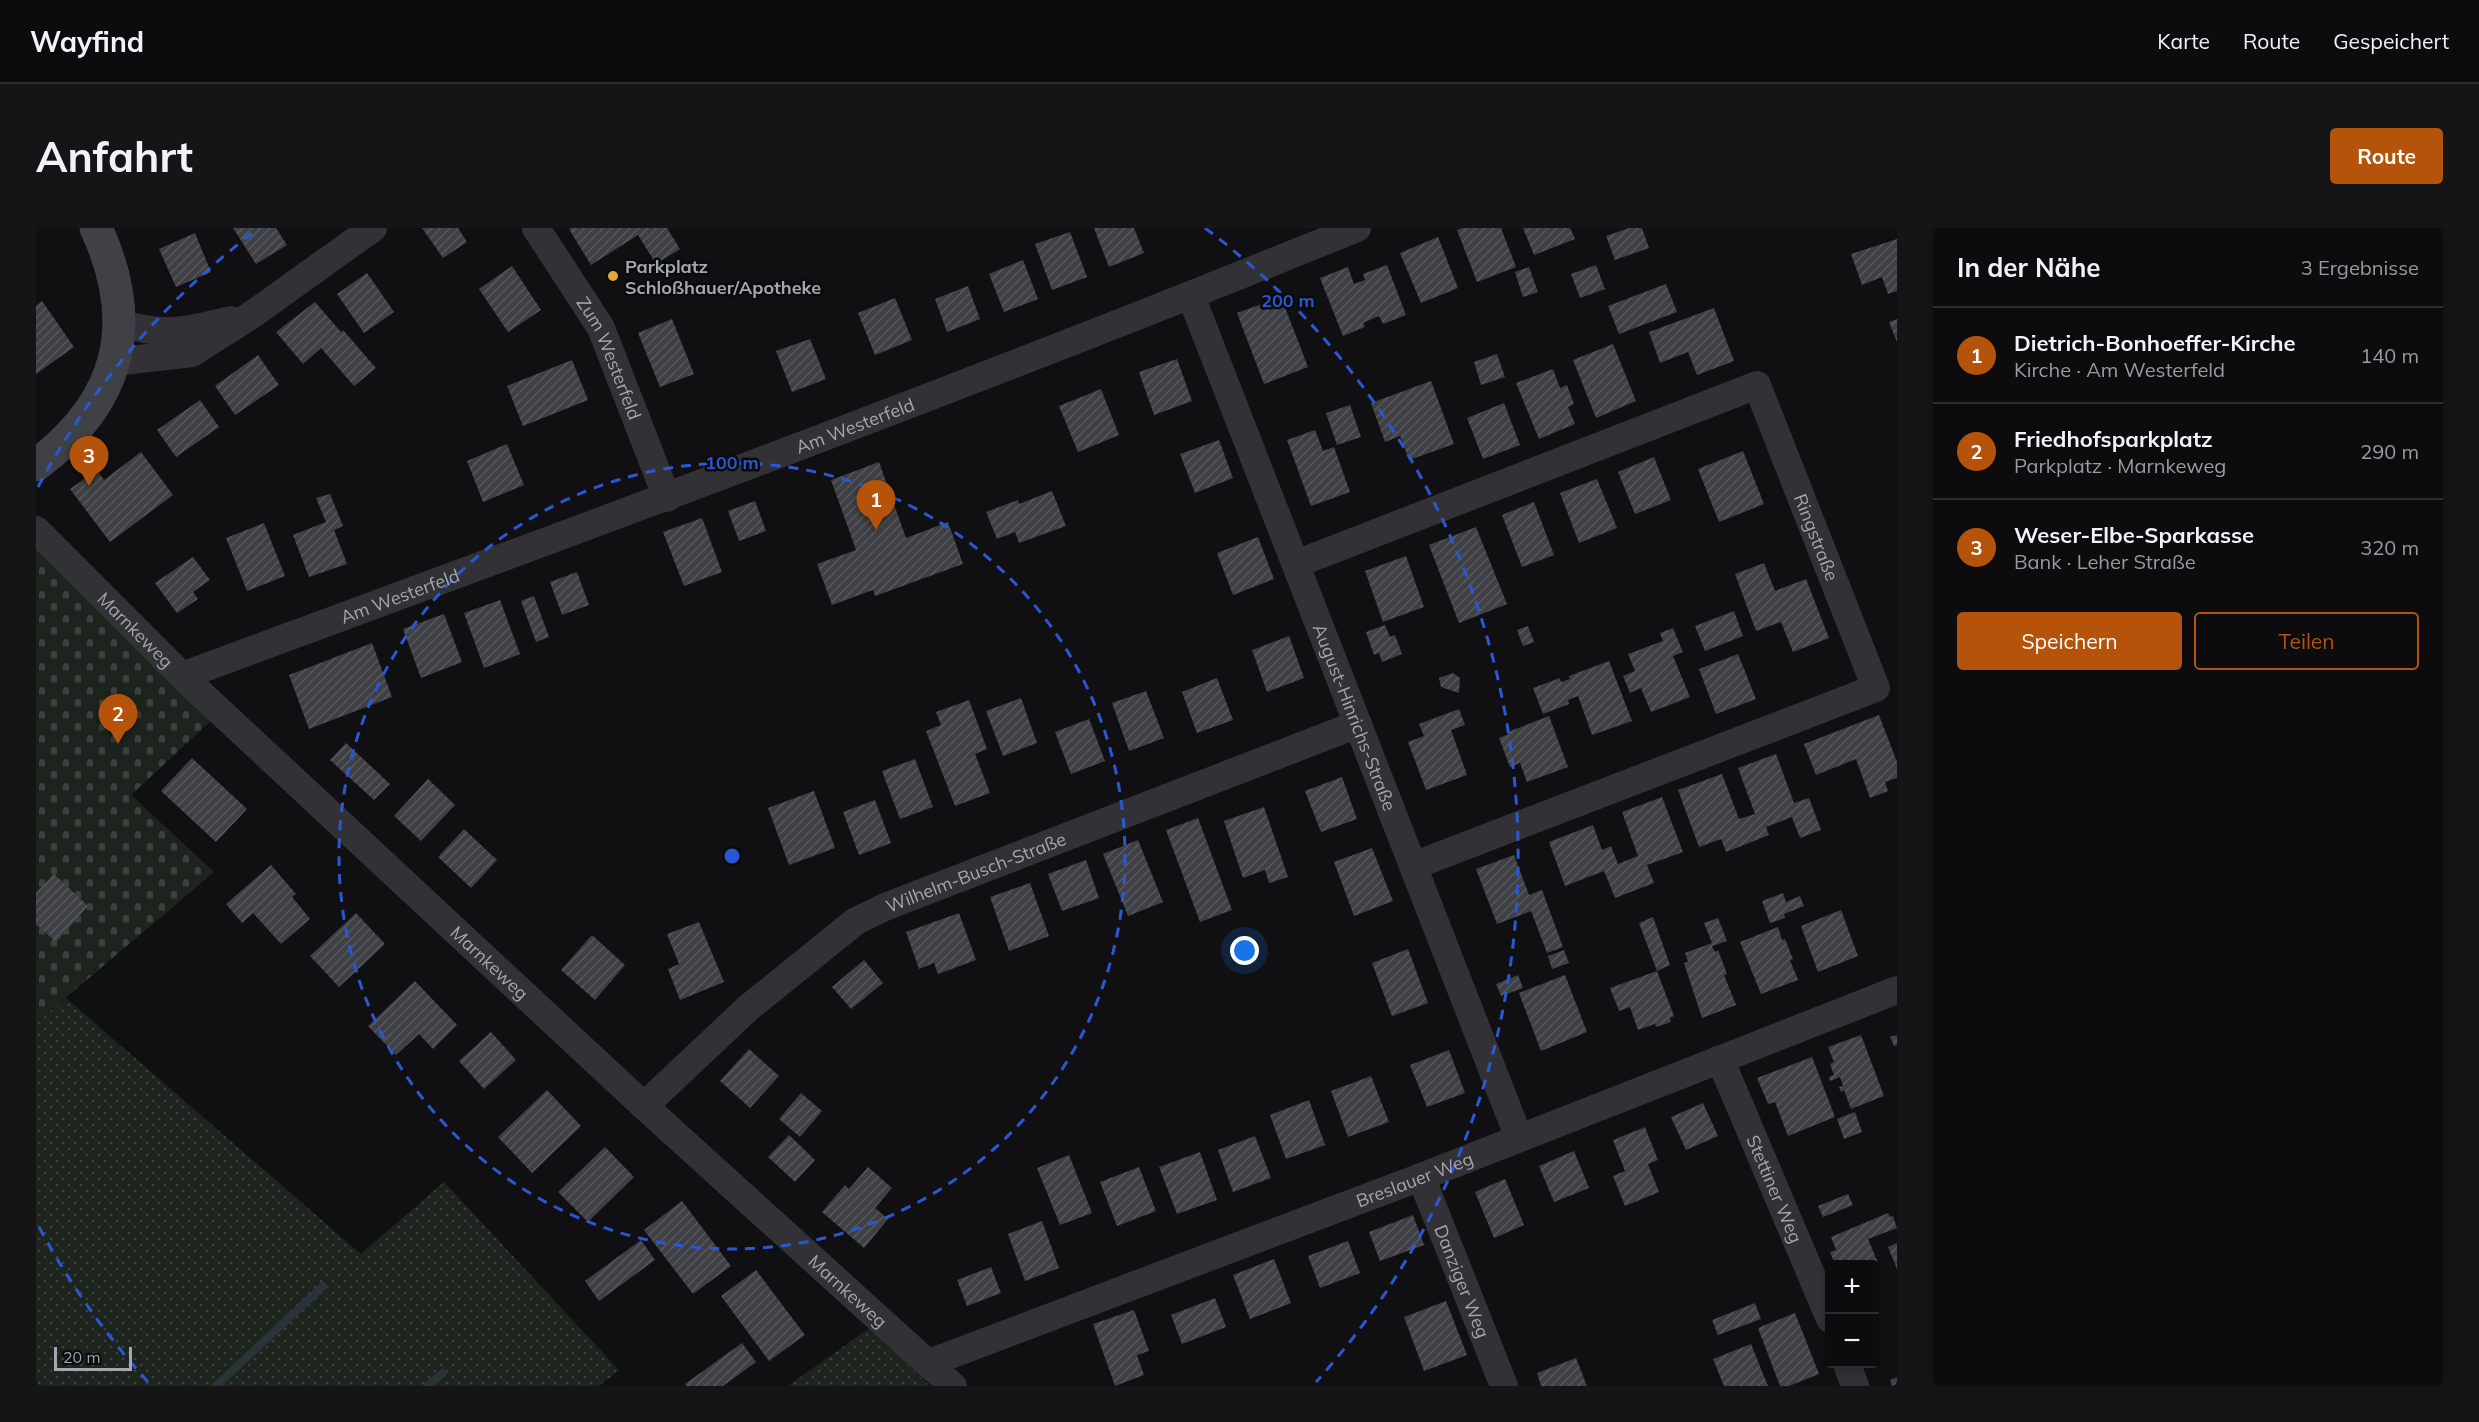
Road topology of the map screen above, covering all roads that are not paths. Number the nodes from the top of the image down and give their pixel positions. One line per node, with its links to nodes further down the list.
1 (96, 228): 7 (street)
2 (373, 228): 6 (street)
3 (536, 228): 10 (street, Zum Westerfeld)
4 (1357, 228): 5 (street, Am Westerfeld)
5 (1191, 296): 10 (street, Am Westerfeld); 12 (street, August-Hinrichs-Straße)
6 (250, 316): 7 (street); 8 (street)
7 (120, 323): 8 (street)
8 (114, 362): 9 (street)
9 (36, 465)
10 (667, 498): 13 (street, Am Westerfeld)
11 (36, 530): 13 (street, Marnkeweg)
12 (1296, 564): 14 (street, August-Hinrichs-Straße); 15 (street, Ringstraße)
13 (182, 676): 18 (street, Marnkeweg)
14 (1358, 724): 15 (street, August-Hinrichs-Straße); 18 (street, Wilhelm-Busch-Straße)
15 (1413, 866): 19 (street, August-Hinrichs-Straße)
16 (1897, 990): 17 (street, Breslauer Weg)
17 (1720, 1059): 19 (street, Breslauer Weg); 21 (street, Stettiner Weg)
18 (644, 1106): 22 (street, Marnkeweg)
19 (1519, 1138): 20 (street, Breslauer Weg)
20 (1421, 1177): 22 (street, Breslauer Weg); 25 (street, Danziger Weg)
21 (1828, 1314)
22 (929, 1363): 24 (street, Marnkeweg)
23 (1849, 1368): 26 (street)
24 (953, 1386)
25 (1504, 1386)
26 (1856, 1386)

